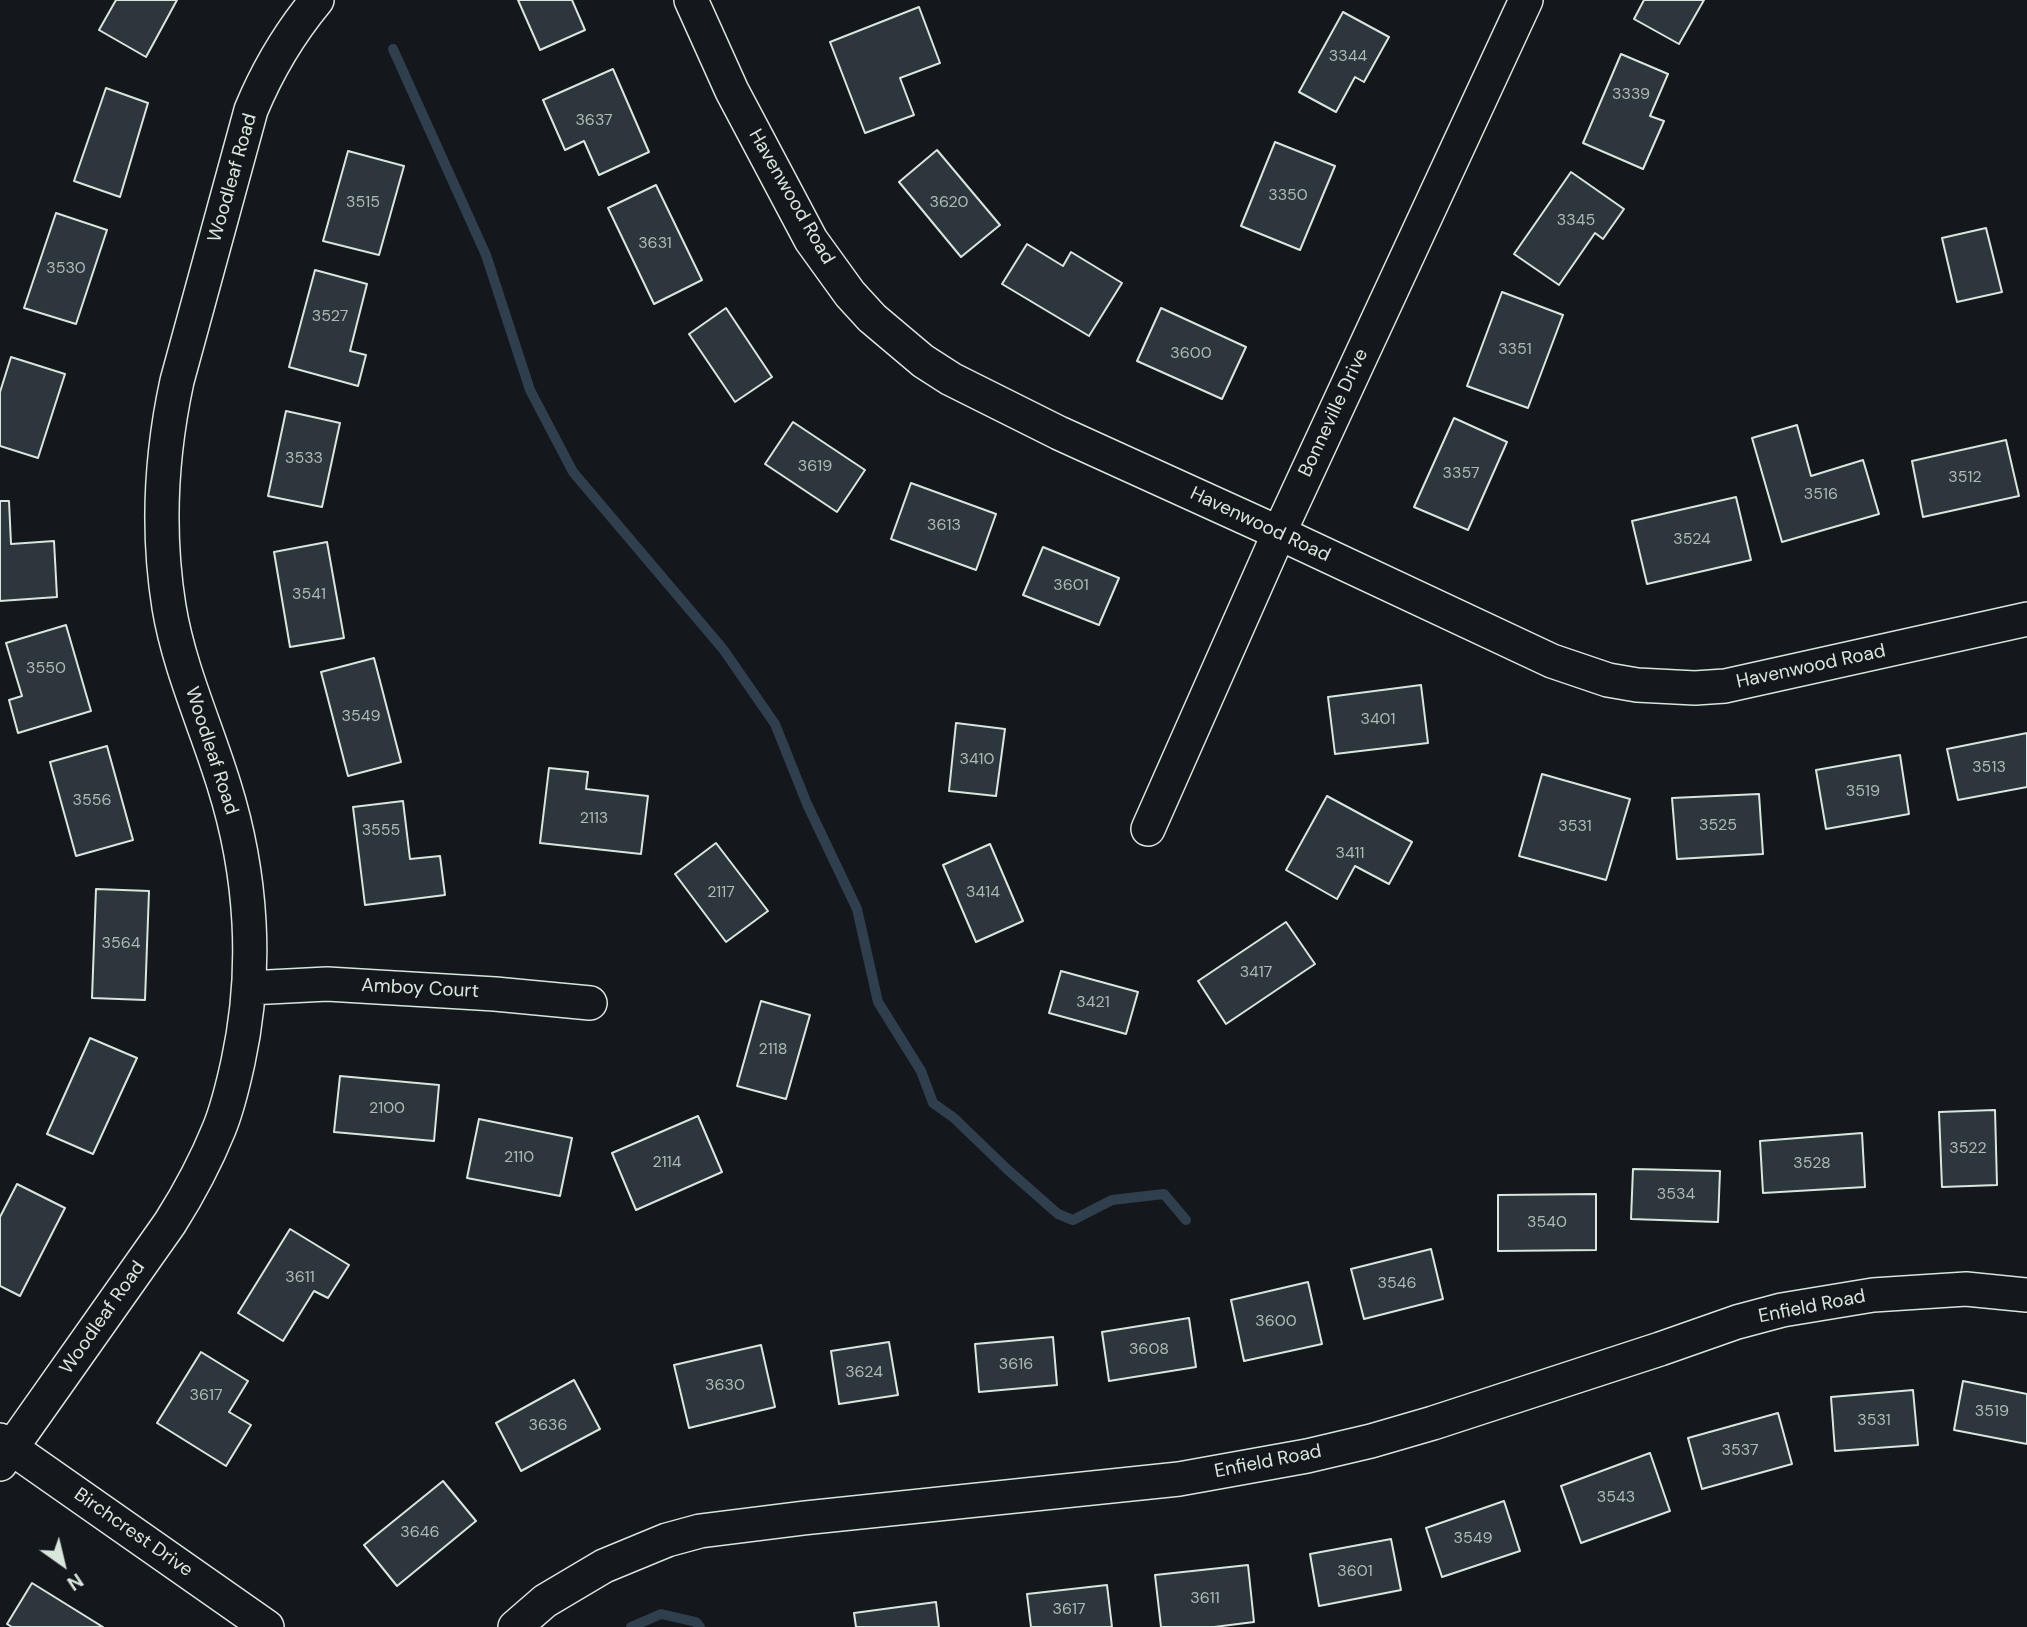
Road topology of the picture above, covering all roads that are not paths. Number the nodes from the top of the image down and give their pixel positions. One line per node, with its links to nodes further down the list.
1 (317, 0): 7 (street, Woodleaf Road)
2 (691, 0): 4 (street, Havenwood Road)
3 (1525, 0): 4 (street, Bonneville Drive)
4 (1279, 533): 5 (street, Havenwood Road); 6 (street, Bonneville Drive)
5 (2027, 619)
6 (1148, 830)
7 (249, 989): 8 (street, Amboy Court); 10 (street, Woodleaf Road)
8 (590, 1003)
9 (2027, 1295): 12 (street, Enfield Road)
10 (4, 1450): 11 (street, Birchcrest Drive)
11 (267, 1627)
12 (515, 1627)

